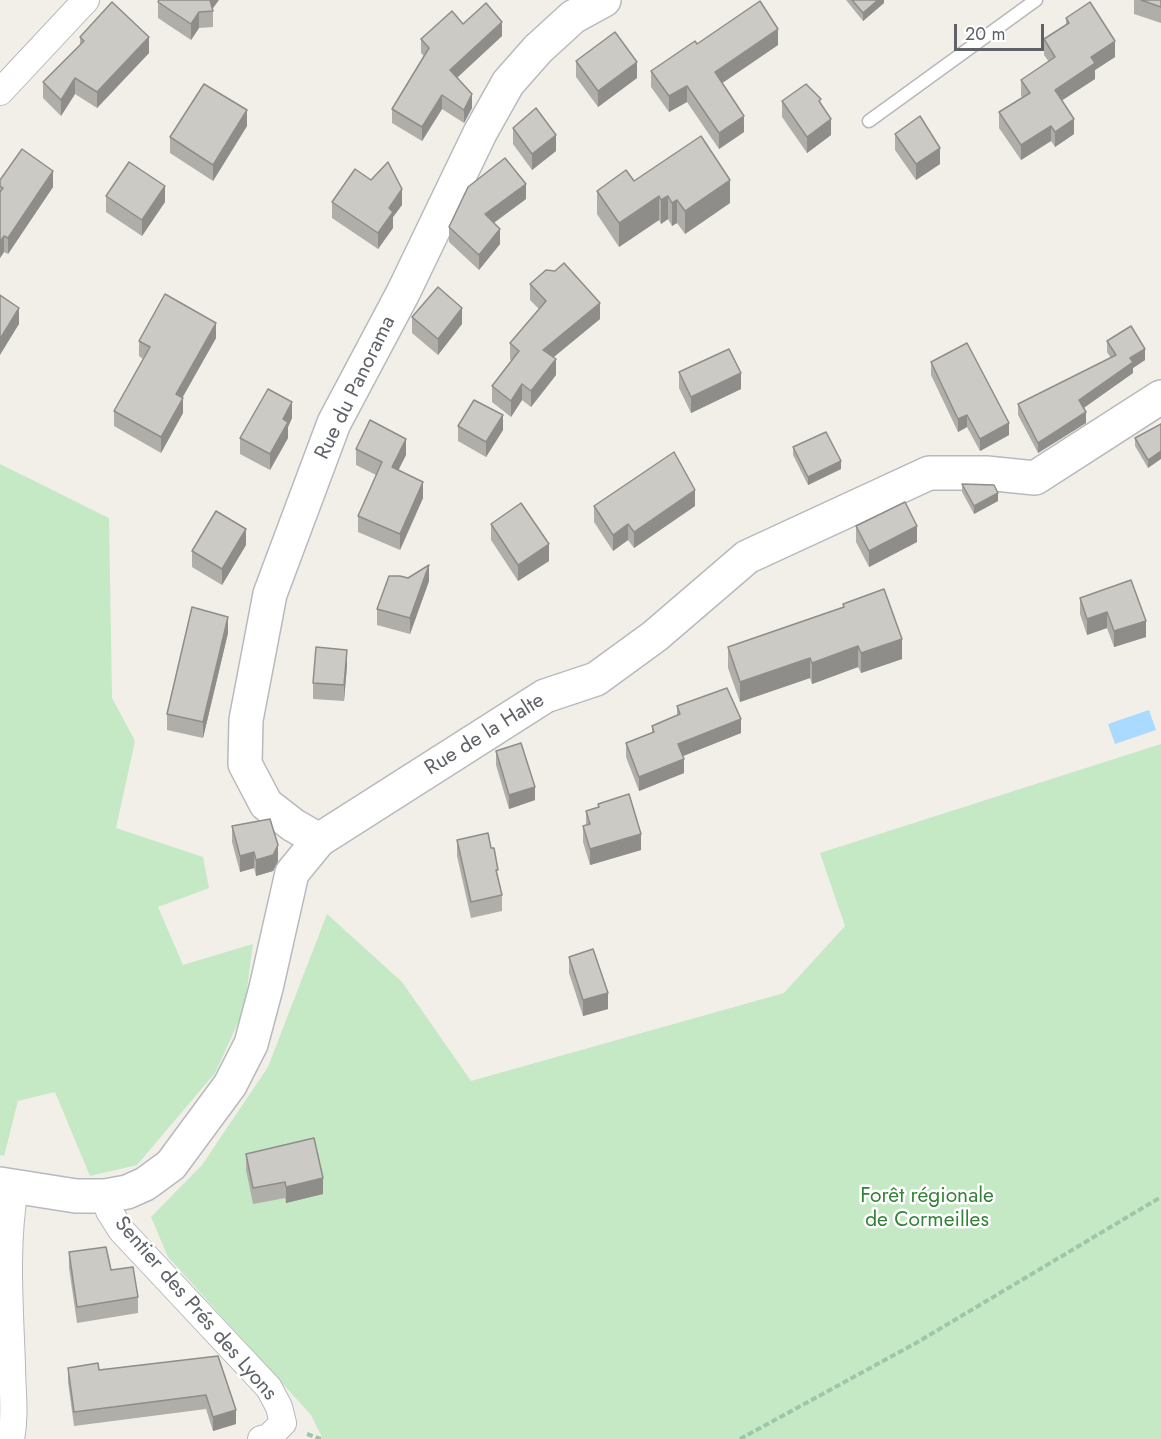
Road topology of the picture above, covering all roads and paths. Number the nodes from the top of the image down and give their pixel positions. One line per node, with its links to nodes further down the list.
1 (86, 0): 4 (street)
2 (604, 0): 7 (street, Rue du Panorama)
3 (1036, 0): 5 (lane)
4 (0, 92)
5 (869, 121)
6 (1161, 397): 7 (street, Rue de la Halte)
7 (319, 840): 9 (street, Rue de la Halte)
8 (7, 1186): 9 (street, Rue de la Halte); 11 (street)
9 (105, 1196): 12 (street, Sentier des Prés des Lyons)
10 (1161, 1197): 13 (path)
11 (11, 1439)
12 (261, 1439)
13 (740, 1439)

